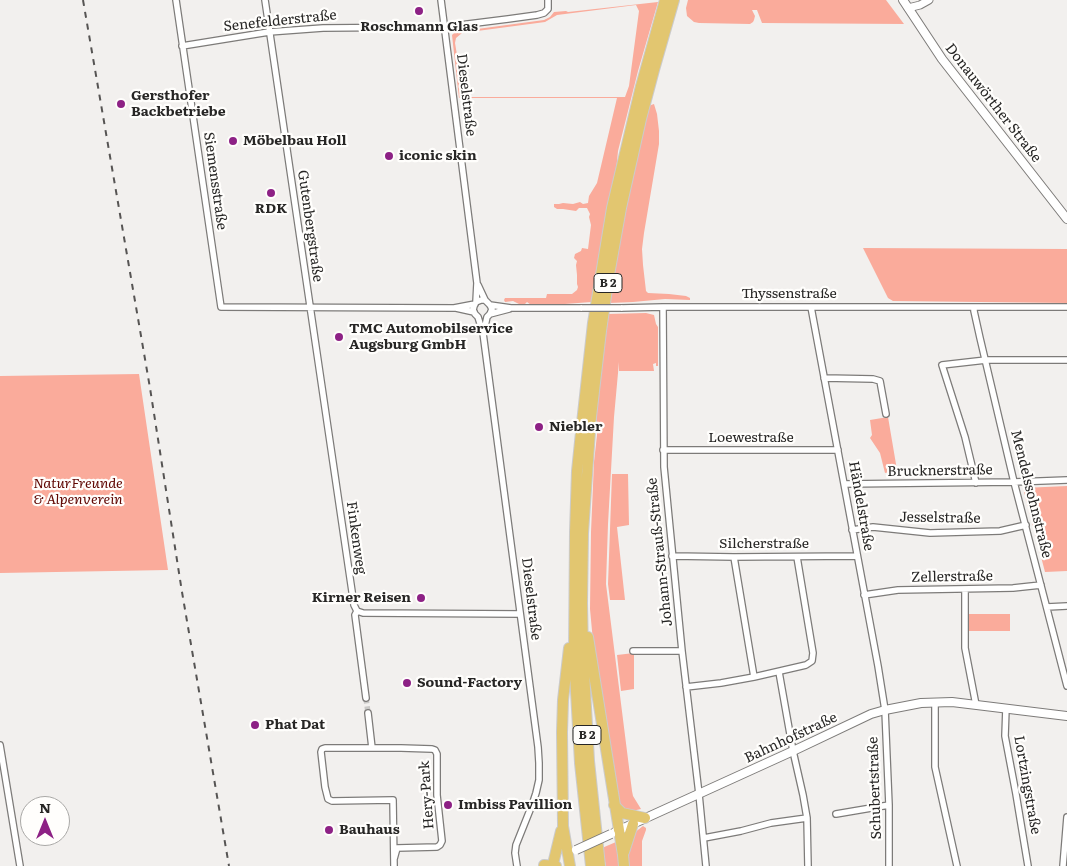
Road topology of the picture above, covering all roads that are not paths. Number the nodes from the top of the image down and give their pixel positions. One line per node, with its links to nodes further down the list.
1 (176, 0): 13 (street, Siemensstraße)
2 (264, 0): 12 (street, Gutenbergstraße)
3 (441, 0): 11 (street, Dieselstraße)
4 (548, 0): 11 (street, Senefelderstraße)
5 (674, 0): 47 (highway, B 2)
6 (903, 0): 10 (main road, Donauwörther Straße)
7 (914, 0): 10 (street)
8 (929, 0): 10 (street)
9 (664, 2): 52 (highway, B 2)
10 (908, 8): 14 (main road, Donauwörther Straße)
11 (444, 27): 12 (street, Senefelderstraße); 15 (street, Dieselstraße)
12 (269, 32): 13 (street, Senefelderstraße); 18 (street, Gutenbergstraße)
13 (182, 46): 18 (street, Siemensstraße)
14 (1067, 219)
15 (477, 283): 16 (street, Dieselstraße); 17 (street, Dieselstraße)
16 (488, 302): 17 (street); 24 (street, Thyssenstraße); 26 (street, Dieselstraße)
17 (476, 303): 23 (street); 25 (street, Dieselstraße)
18 (310, 307): 23 (street); 50 (street, Finkenweg)
19 (664, 307): 20 (street, Thyssenstraße); 24 (street, Thyssenstraße, bridge); 32 (street, Johann-Strauß-Straße)
20 (810, 307): 21 (street, Thyssenstraße); 30 (street, Händelstraße)
21 (974, 307): 22 (street, Thyssenstraße); 28 (street, Mendelssohnstraße)
22 (1067, 307)
23 (454, 308): 25 (street)
24 (511, 308): 26 (street, Thyssenstraße)
25 (476, 315): 26 (street); 27 (street, Dieselstraße)
26 (489, 315): 27 (street, Dieselstraße)
27 (483, 333): 51 (street, Dieselstraße)
28 (986, 360): 29 (street); 35 (street, Mendelssohnstraße); 36 (street)
29 (1067, 360)
30 (824, 378): 31 (street); 33 (street, Händelstraße)
31 (886, 414)
32 (664, 450): 33 (street, Loewestraße); 40 (street, Johann-Strauß-Straße)
33 (838, 450): 37 (street, Händelstraße)
34 (1067, 480): 35 (street, Brucknerstraße)
35 (1014, 482): 36 (street, Brucknerstraße); 38 (street, Mendelssohnstraße)
36 (976, 483): 37 (street, Brucknerstraße)
37 (844, 484): 39 (street, Händelstraße)
38 (1026, 525): 39 (street, Jesselstraße); 44 (street, Mendelssohnstraße)
39 (852, 530): 41 (street, Händelstraße)
40 (672, 556): 42 (street, Silcherstraße); 54 (street, Johann-Strauß-Straße)
41 (857, 556): 43 (street, Silcherstraße); 46 (street, Händelstraße)
42 (734, 557): 43 (street, Silcherstraße); 57 (street)
43 (798, 557): 55 (street)
44 (1040, 585): 45 (street, Zellerstraße); 49 (street, Mendelssohnstraße)
45 (965, 589): 46 (street, Zellerstraße); 62 (street)
46 (864, 595): 64 (street, Händelstraße)
47 (582, 603): 71 (highway); 91 (highway, B 2)
48 (1067, 606): 49 (street)
49 (1047, 607): 56 (street, Mendelssohnstraße)
50 (357, 611): 51 (street); 60 (street)
51 (520, 614): 88 (street, Dieselstraße)
52 (574, 624): 78 (highway); 90 (highway, B 2)
53 (633, 651): 54 (street)
54 (682, 651): 59 (street, Johann-Strauß-Straße)
55 (779, 672): 57 (street); 69 (street)
56 (1066, 676): 58 (street, Mendelssohnstraße)
57 (754, 677): 59 (street)
58 (1067, 686)
59 (686, 687): 70 (street, Johann-Strauß-Straße)
60 (366, 698)
61 (935, 702): 62 (main road, Bahnhofstraße); 64 (main road, Bahnhofstraße); 96 (street)
62 (976, 704): 63 (main road, Bahnhofstraße)
63 (1006, 708): 66 (main road, Bahnhofstraße); 97 (street, Lortzingstraße)
64 (885, 710): 69 (main road, Bahnhofstraße); 72 (street, Schubertstraße)
65 (368, 713): 68 (street)
66 (1067, 716)
67 (0, 745): 86 (street)
68 (372, 748): 83 (street, Hery-Park); 83 (street, Hery-Park)
69 (793, 751): 70 (main road, Bahnhofstraße); 76 (street)
70 (699, 794): 75 (main road, Bahnhofstraße); 80 (street, Johann-Strauß-Straße)
71 (614, 805): 75 (highway); 79 (highway)
72 (889, 805): 73 (street); 95 (street, Schubertstraße)
73 (836, 814)
74 (1067, 817): 98 (street)
75 (645, 818): 77 (main road, Bahnhofstraße)
76 (807, 818): 80 (street); 94 (street)
77 (633, 824): 79 (main road, Bahnhofstraße); 82 (highway)
78 (563, 826): 81 (highway); 84 (highway)
79 (614, 832): 81 (main road, Bahnhofstraße, bridge); 82 (highway)
80 (704, 838): 93 (street, Johann-Strauß-Straße)
81 (571, 852): 84 (main road, Bahnhofstraße); 89 (highway)
82 (623, 855): 92 (highway)
83 (394, 859): 87 (street, Hery-Park)
84 (555, 863): 85 (highway)
85 (542, 865)
86 (20, 866)
87 (394, 866)
88 (517, 866)
89 (570, 866)
90 (591, 866)
91 (600, 866)
92 (624, 866)
93 (706, 866)
94 (808, 866)
95 (889, 866)
96 (957, 866)
97 (1028, 866)
98 (1063, 866)

